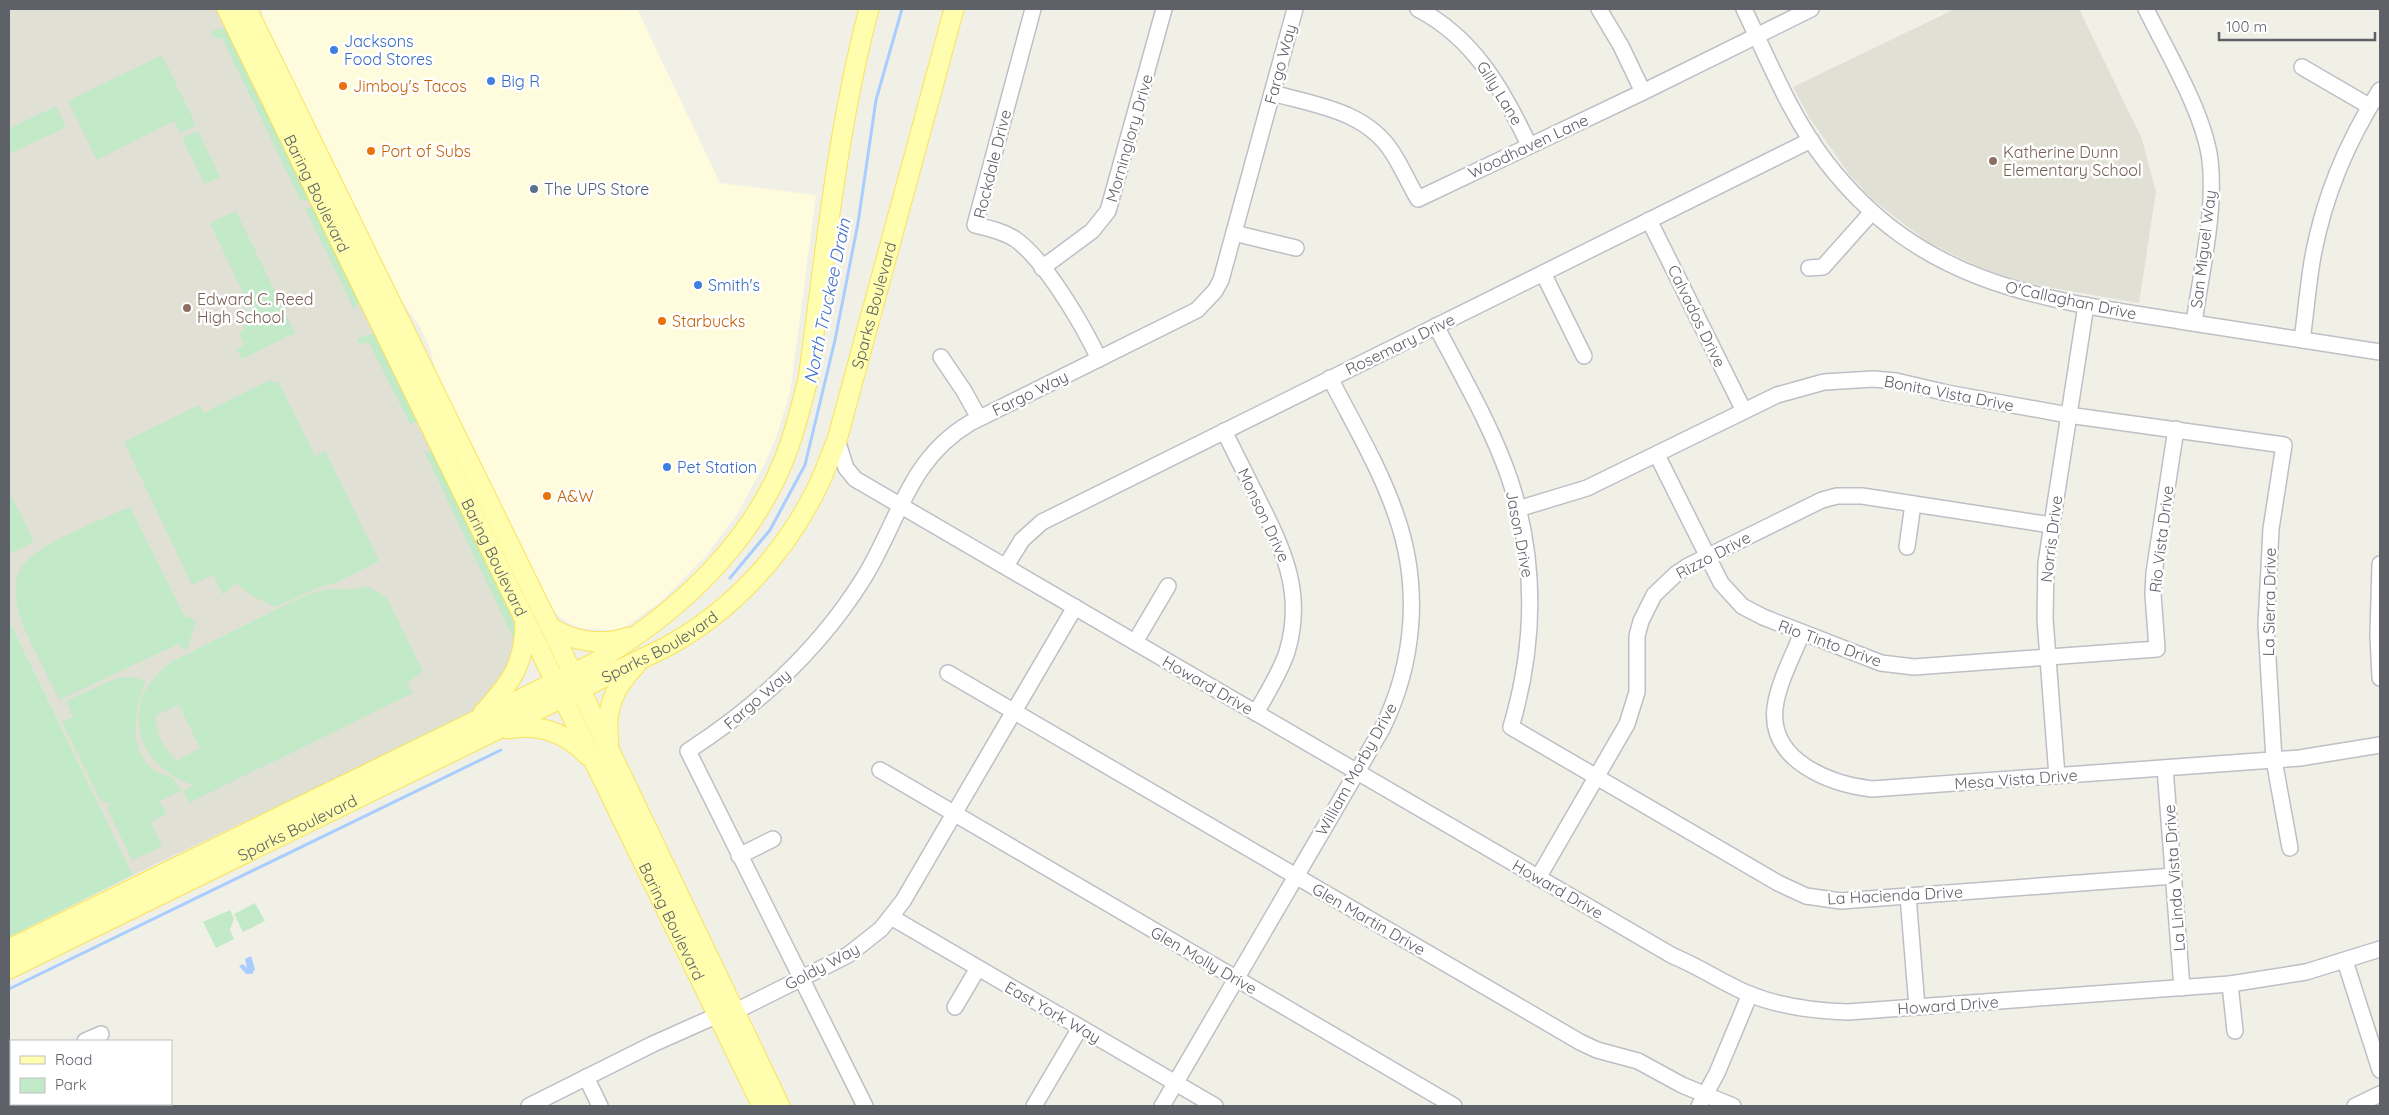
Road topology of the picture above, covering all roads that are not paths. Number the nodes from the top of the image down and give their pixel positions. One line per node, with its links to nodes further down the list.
1 (227, 9): 55 (main road, Baring Boulevard)
2 (247, 9): 56 (main road, Baring Boulevard)
3 (868, 9): 57 (main road, Sparks Boulevard)
4 (954, 9): 42 (main road, Sparks Boulevard)
5 (1033, 9): 25 (street, Rockdale Drive)
6 (1164, 9): 25 (street, Morninglory Drive)
7 (1295, 9): 17 (street, Fargo Way)
8 (1418, 9): 20 (street, Gilly Lane)
9 (1599, 9): 16 (street)
10 (1744, 9): 13 (street, O'Callaghan Drive)
11 (1811, 9): 13 (street, Woodhaven Lane)
12 (2146, 9): 29 (street, San Miguel Way)
13 (1757, 36): 16 (street, Woodhaven Lane); 19 (street, O'Callaghan Drive)
14 (2302, 67): 18 (street)
15 (2380, 90): 18 (street)
16 (1642, 92): 20 (street, Woodhaven Lane)
17 (1272, 93): 20 (street, Woodhaven Lane); 23 (street, Fargo Way)
18 (2370, 106): 31 (street)
19 (1811, 140): 21 (street, O'Callaghan Drive); 22 (street, Rosemary Drive)
20 (1529, 144)
21 (1872, 212): 26 (street); 28 (street, O'Callaghan Drive)
22 (1649, 220): 27 (street, Rosemary Drive); 37 (street, Calvados Drive)
23 (1234, 233): 24 (street); 35 (street, Fargo Way)
24 (1296, 248)
25 (1042, 268): 35 (street, Rockdale Drive)
26 (1809, 268)
27 (1543, 273): 30 (street, Rosemary Drive); 33 (street)
28 (2086, 305): 29 (street, O'Callaghan Drive); 38 (street, Norris Drive)
29 (2194, 323): 31 (street, O'Callaghan Drive)
30 (1436, 326): 36 (street, Rosemary Drive); 47 (street, Jason Drive)
31 (2302, 340): 32 (street, O'Callaghan Drive)
32 (2380, 352)
33 (1584, 356)
34 (941, 357): 39 (street)
35 (1099, 359): 39 (street, Fargo Way)
36 (1330, 378): 41 (street, Rosemary Drive); 76 (street, William Morby Drive)
37 (1744, 411): 38 (street, Bonita Vista Drive); 44 (street, Bonita Vista Drive)
38 (2068, 415): 40 (street, Bonita Vista Drive); 48 (street, Norris Drive)
39 (979, 418): 46 (street, Fargo Way)
40 (2176, 429): 43 (street, Bonita Vista Drive); 60 (street, Rio Vista Drive)
41 (1224, 431): 52 (street, Rosemary Drive); 67 (street, Monson Drive)
42 (837, 440): 46 (street, Howard Drive); 62 (main road, Sparks Boulevard)
43 (2284, 445): 72 (street, La Sierra Drive)
44 (1657, 454): 47 (street, Bonita Vista Drive); 50 (street, Rio Tinto Drive)
45 (1913, 504): 48 (street, Rizzo Drive); 49 (street); 50 (street, Rizzo Drive)
46 (901, 505): 52 (street, Howard Drive); 82 (street, Fargo Way)
47 (1518, 509): 69 (street, Jason Drive)
48 (2051, 525): 61 (street, Norris Drive)
49 (1907, 547)
50 (1708, 557): 58 (street, Rio Tinto Drive); 78 (street, Rizzo Drive)
51 (2380, 564): 64 (street)
52 (1006, 566): 54 (street, Howard Drive)
53 (1168, 586): 59 (street)
54 (1075, 607): 59 (street, Howard Drive); 66 (street, Goldy Way)
55 (525, 620): 65 (main road, Baring Boulevard); 68 (main road)
56 (549, 626): 57 (main road); 65 (main road, Baring Boulevard)
57 (642, 633): 65 (main road, Sparks Boulevard)
58 (1802, 633): 61 (street, Rio Tinto Drive); 77 (street, Mesa Vista Drive)
59 (1135, 642): 67 (street, Howard Drive)
60 (2156, 649): 61 (street, Rio Tinto Drive)
61 (2048, 657): 77 (street, Norris Drive)
62 (644, 658): 65 (main road, Sparks Boulevard); 73 (main road)
63 (948, 673): 66 (street, Glen Martin Drive)
64 (2380, 678)
65 (568, 686): 68 (main road, Sparks Boulevard); 70 (main road, Sparks Boulevard); 73 (main road, Baring Boulevard)
66 (1014, 711): 79 (street, Goldy Way); 83 (street, Glen Martin Drive)
67 (1256, 713): 76 (street, Howard Drive)
68 (476, 720): 86 (main road, Sparks Boulevard)
69 (1511, 727): 78 (street, La Hacienda Drive)
70 (496, 731): 73 (main road); 89 (main road, Sparks Boulevard)
71 (2380, 745): 72 (street, Mesa Vista Drive)
72 (2274, 760): 74 (street, Mesa Vista Drive); 81 (street, La Sierra Drive)
73 (604, 763): 102 (main road, Baring Boulevard)
74 (2165, 768): 77 (street, Mesa Vista Drive); 84 (street, La Linda Vista Drive)
75 (880, 770): 79 (street, Glen Molly Drive)
76 (1357, 772): 83 (street, William Morby Drive); 85 (street, Howard Drive)
77 (2057, 776)
78 (1596, 777): 85 (street, Rizzo Drive); 87 (street, La Hacienda Drive)
79 (954, 813): 88 (street, Goldy Way); 96 (street, Glen Molly Drive)
80 (773, 839): 82 (street)
81 (2290, 848)
82 (739, 856): 95 (street)
83 (1296, 876): 96 (street, William Morby Drive); 111 (street, Glen Martin Drive)
84 (2174, 876): 87 (street, La Hacienda Drive); 98 (street, La Linda Vista Drive)
85 (1538, 878): 99 (street, Howard Drive)
86 (125, 891): 89 (main road); 90 (main road, Sparks Boulevard)
87 (1908, 896): 101 (street)
88 (891, 917): 93 (street, East York Way); 95 (street, Goldy Way)
89 (113, 918): 94 (main road, Sparks Boulevard)
90 (9, 949)
91 (2380, 949): 92 (street, Howard Drive)
92 (2345, 961): 97 (street, Howard Drive); 107 (street)
93 (978, 968): 100 (street); 103 (street, East York Way)
94 (9, 969)
95 (802, 977): 102 (street, Goldy Way); 116 (street)
96 (1236, 979): 109 (street, William Morby Drive); 120 (street, Glen Molly Drive)
97 (2230, 984): 98 (street, Howard Drive); 104 (street)
98 (2182, 988): 101 (street, Howard Drive)
99 (1750, 994): 101 (street, Howard Drive); 111 (street)
100 (955, 1007)
101 (1917, 1007)
102 (726, 1014): 108 (street, Goldy Way); 114 (main road, Baring Boulevard); 115 (main road, Baring Boulevard)
103 (1080, 1028): 109 (street, East York Way); 117 (street)
104 (2235, 1031)
105 (101, 1034): 106 (street)
106 (88, 1040)
107 (2380, 1070)
108 (586, 1077): 112 (street, Goldy Way); 113 (street)
109 (1175, 1083): 118 (street, William Morby Drive); 119 (street, East York Way)
110 (2380, 1094): 122 (street)
111 (1702, 1101): 121 (street, Glen Martin Drive)
112 (529, 1106)
113 (600, 1106)
114 (762, 1106)
115 (780, 1106)
116 (865, 1106)
117 (1034, 1106)
118 (1162, 1106)
119 (1214, 1106)
120 (1454, 1106)
121 (1733, 1106)
122 (2355, 1106)

